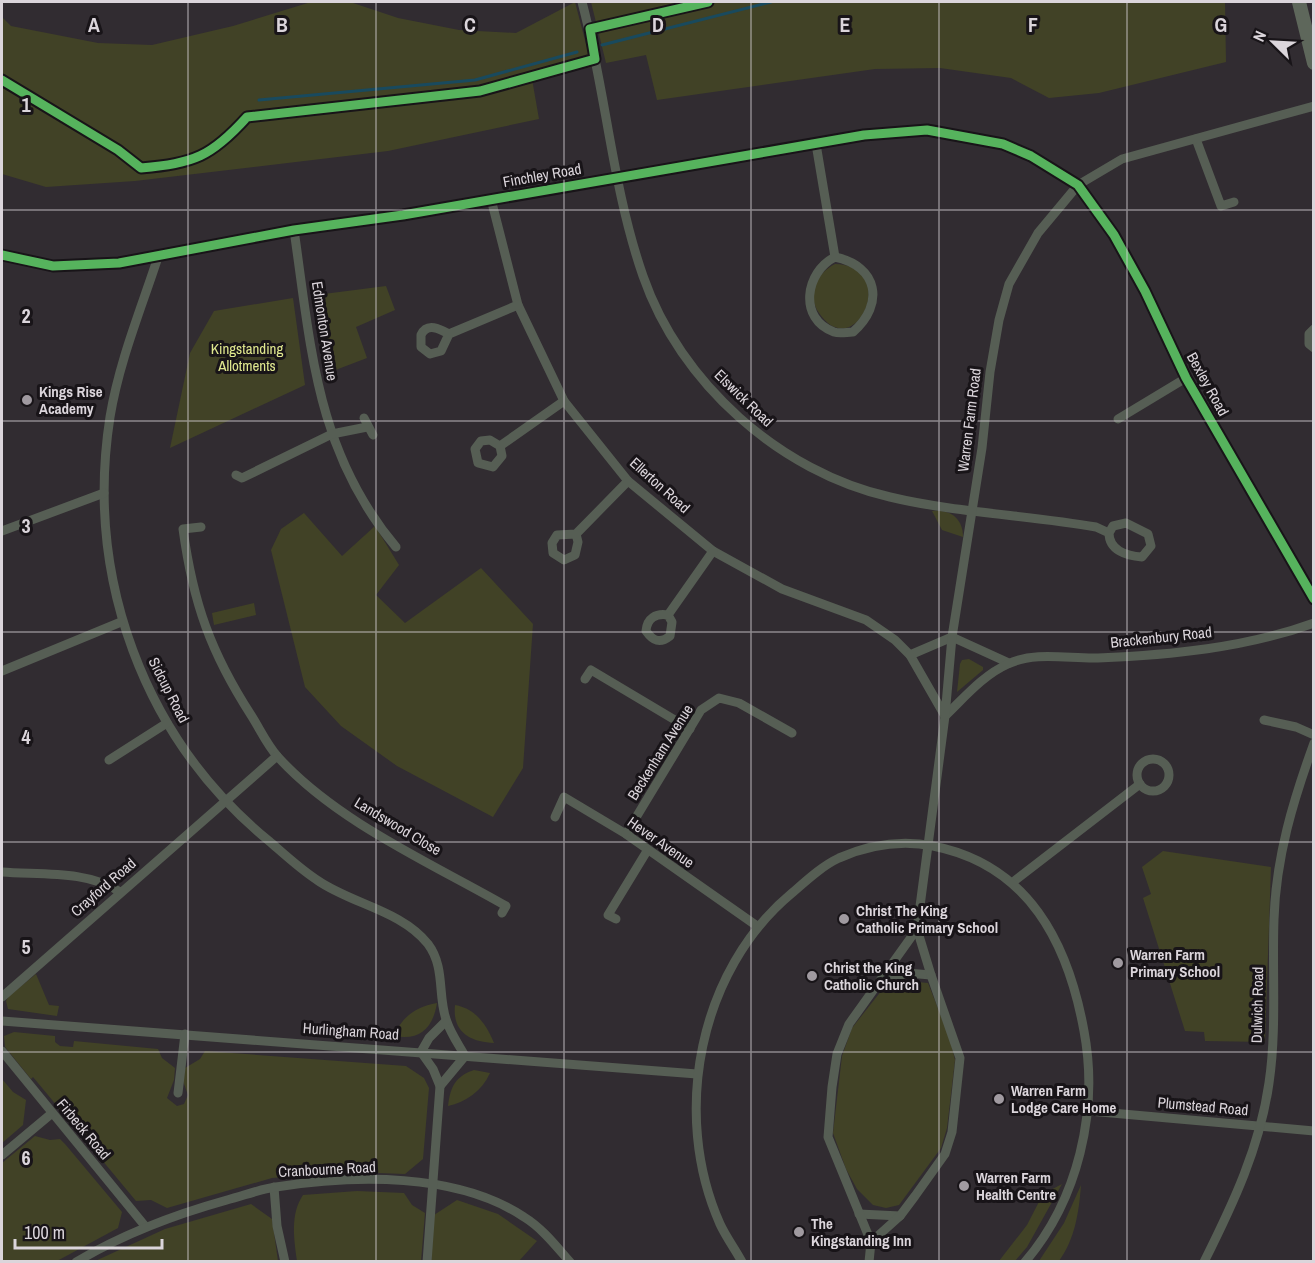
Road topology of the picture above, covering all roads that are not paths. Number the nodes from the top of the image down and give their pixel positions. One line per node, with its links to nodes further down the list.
1 (582, 2): 7 (street, Elswick Road)
2 (1299, 2): 3 (main road)
3 (1314, 63)
4 (1314, 106): 5 (street, Warren Farm Road)
5 (1196, 139): 8 (street, Warren Farm Road); 10 (street)
6 (816, 144): 7 (street, Finchley Road); 8 (street, Finchley Road); 14 (street)
7 (617, 176): 9 (street, Finchley Road); 28 (street, Elswick Road)
8 (1077, 185): 19 (street, Bexley Road); 28 (street, Warren Farm Road)
9 (491, 199): 11 (street, Finchley Road); 15 (street, Ellerton Road)
10 (1234, 202)
11 (294, 231): 13 (street, Finchley Road); 23 (street, Edmonton Avenue)
12 (2, 255): 13 (street, Finchley Road)
13 (158, 257): 27 (street, Sidcup Road)
14 (835, 257): 14 (street)
15 (518, 305): 17 (street); 20 (street, Ellerton Road)
16 (1314, 329): 18 (street)
17 (449, 334)
18 (1314, 348)
19 (1186, 378): 21 (street); 35 (street, Bexley Road)
20 (564, 401): 24 (street); 26 (street, Ellerton Road)
21 (1118, 419)
22 (368, 427): 23 (street)
23 (332, 434): 25 (street); 33 (street, Edmonton Avenue)
24 (500, 446)
25 (236, 475)
26 (628, 481): 32 (street); 34 (street, Ellerton Road)
27 (104, 493): 30 (street); 37 (street, Sidcup Road)
28 (972, 510): 31 (street, Elswick Road); 39 (street, Warren Farm Road)
29 (201, 527): 51 (street, Landswood Close)
30 (2, 531)
31 (1109, 532): 31 (street)
32 (576, 534)
33 (396, 547)
34 (714, 551): 36 (street); 40 (street, Ellerton Road)
35 (1314, 598)
36 (668, 615)
37 (121, 622): 42 (street); 46 (street, Sidcup Road)
38 (1314, 624): 41 (street, Brackenbury Road)
39 (952, 637): 40 (street); 41 (street); 44 (street, Warren Farm Road)
40 (910, 655): 44 (street, Ellerton Road)
41 (1009, 663): 44 (street, Brackenbury Road)
42 (2, 671)
43 (585, 679): 47 (street)
44 (945, 717): 57 (street, Warren Farm Road)
45 (1264, 720): 49 (street)
46 (167, 723): 52 (street); 54 (street, Sidcup Road)
47 (690, 729): 48 (street, Beckenham Avenue); 56 (street, Beckenham Avenue)
48 (792, 733)
49 (1314, 735)
50 (1314, 743): 80 (street, Dulwich Road)
51 (277, 756): 54 (street); 62 (street, Landswood Close)
52 (109, 760)
53 (1140, 784): 60 (street)
54 (226, 802): 61 (street, Crayford Road); 70 (street, Sidcup Road)
55 (555, 817): 56 (street, Hever Avenue)
56 (626, 834): 58 (street, Hever Avenue)
57 (928, 845): 60 (street); 64 (street); 65 (street, Warren Farm Road)
58 (647, 850): 63 (street); 64 (street, Hever Avenue)
59 (2, 872): 61 (street)
60 (1012, 882): 78 (street)
61 (120, 892): 68 (street, Crayford Road)
62 (502, 913)
63 (616, 919)
64 (756, 926): 75 (street)
65 (917, 928): 66 (street, Warren Farm Road); 67 (street, Warren Farm Road)
66 (931, 975): 67 (street); 86 (street, Warren Farm Road)
67 (881, 982): 85 (street, Warren Farm Road)
68 (2, 997)
69 (2, 1021): 71 (street, Hurlingham Road)
70 (446, 1021): 73 (street); 74 (street, Sidcup Road)
71 (185, 1034): 73 (street, Hurlingham Road); 77 (street)
72 (2, 1051): 79 (street, Firbeck Road)
73 (421, 1052): 74 (street, Hurlingham Road); 76 (street)
74 (465, 1056): 75 (street, Hurlingham Road); 76 (street)
75 (697, 1074): 93 (street)
76 (440, 1086): 83 (street)
77 (178, 1093)
78 (1089, 1111): 80 (street, Plumstead Road); 95 (street)
79 (51, 1114): 82 (street); 87 (street, Firbeck Road)
80 (1259, 1126): 81 (street, Plumstead Road); 96 (street, Dulwich Road)
81 (1314, 1131)
82 (2, 1155)
83 (432, 1184): 84 (street, Cranbourne Road); 91 (street); 92 (street, Cranbourne Road)
84 (274, 1187): 87 (street, Cranbourne Road); 90 (street)
85 (859, 1214): 86 (street); 88 (street, Warren Farm Road)
86 (900, 1216): 88 (street, Warren Farm Road)
87 (145, 1226): 89 (street, Cranbourne Road)
88 (871, 1242): 94 (street, Warren Farm Road)
89 (76, 1262)
90 (285, 1262)
91 (427, 1262)
92 (570, 1262)
93 (742, 1262)
94 (869, 1262)
95 (1025, 1262)
96 (1204, 1262)

